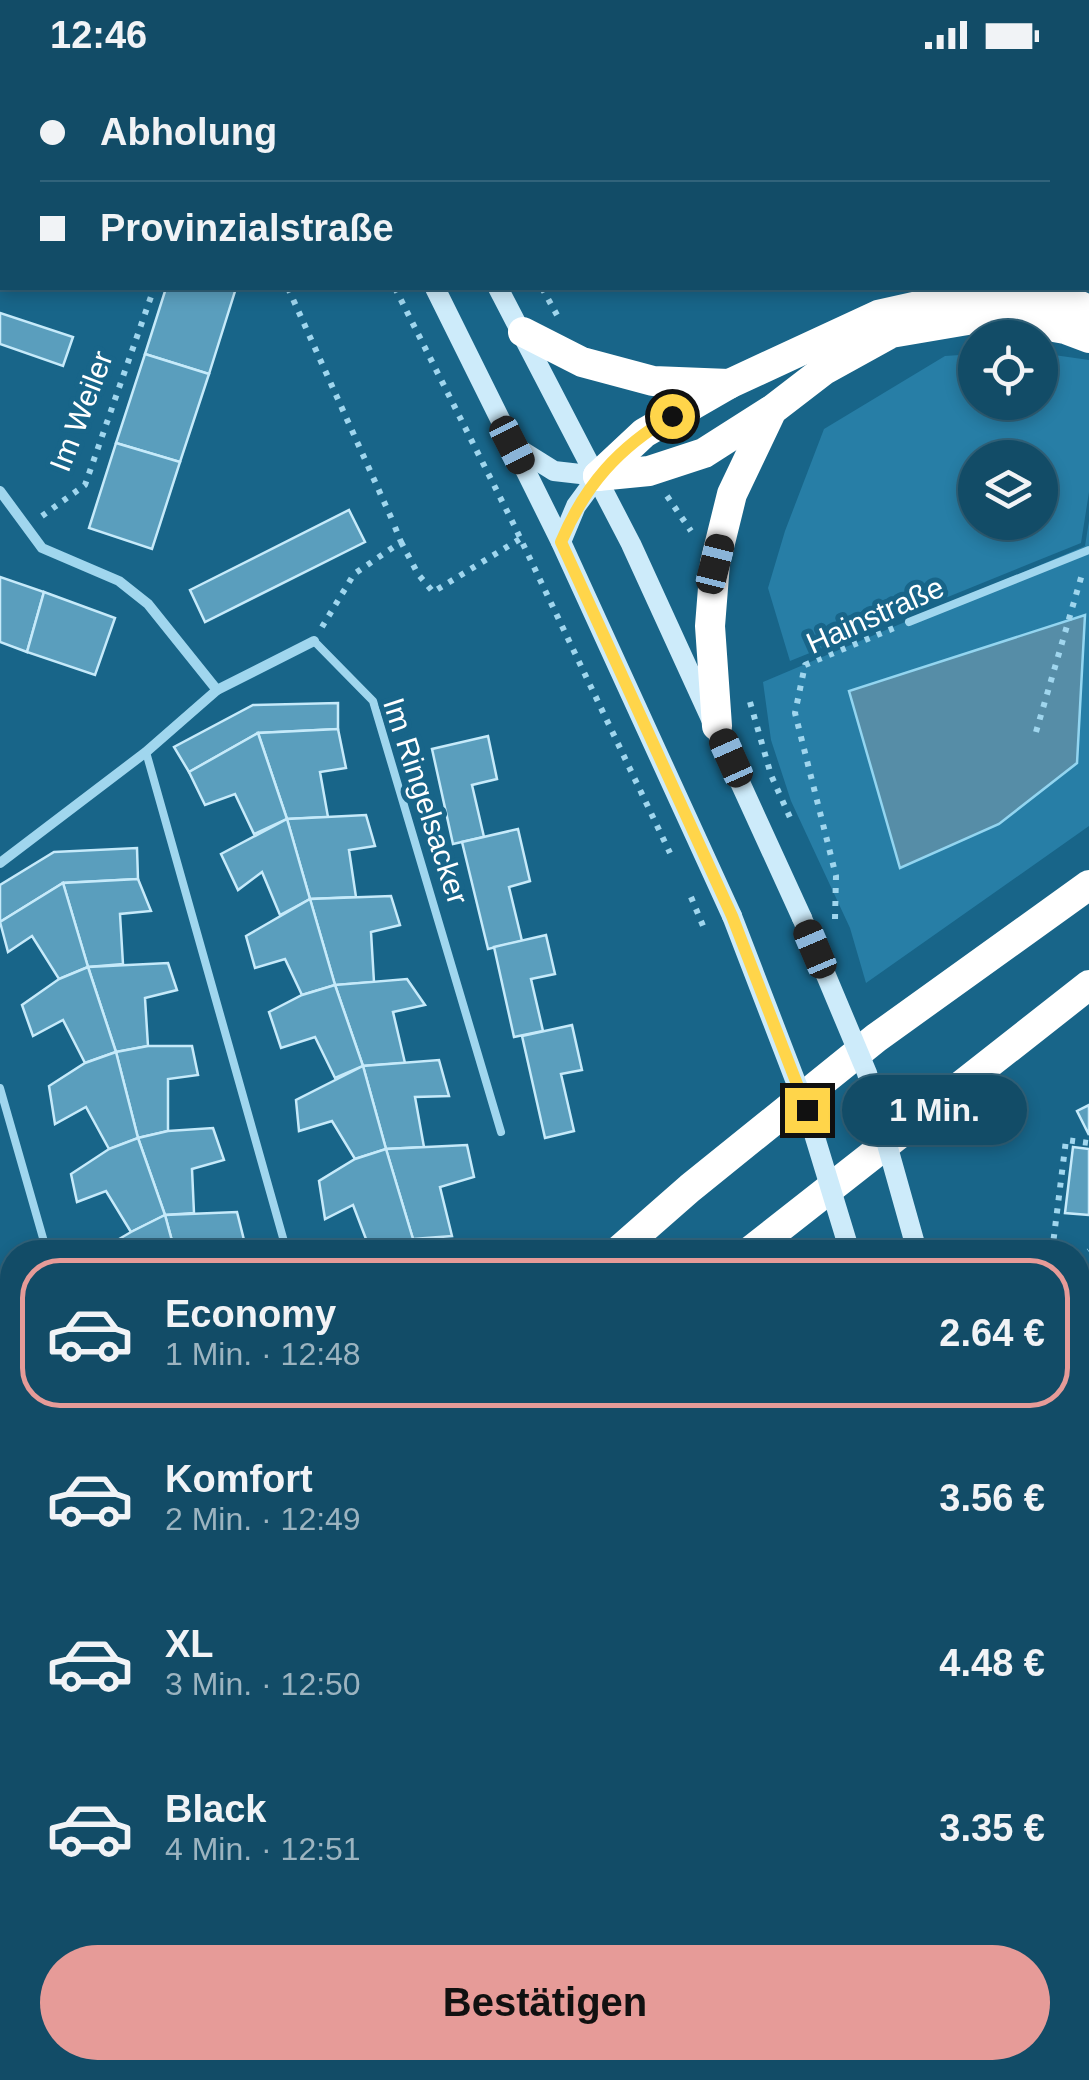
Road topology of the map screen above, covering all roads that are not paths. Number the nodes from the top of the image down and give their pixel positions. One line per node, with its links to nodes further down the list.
1 (436, 290): 7 (main road)
2 (499, 290): 4 (main road)
3 (1078, 319): 5 (highway); 6 (highway)
4 (523, 332): 5 (highway); 8 (main road)
5 (728, 384): 8 (highway)
6 (772, 410): 8 (highway); 15 (highway)
7 (512, 445): 8 (main road); 10 (main road)
8 (598, 476): 10 (main road); 15 (main road)
9 (0, 491): 14 (street)
10 (561, 542): 26 (main road, bridge)
11 (1089, 550): 12 (lane, Hainstraße)
12 (909, 622)
13 (314, 640): 14 (street); 21 (lane, Im Ringelsacker)
14 (217, 690): 16 (street)
15 (717, 726): 27 (main road, bridge)
16 (146, 752): 17 (street); 23 (lane)
17 (0, 863)
18 (1083, 886): 24 (highway)
19 (1089, 985): 25 (highway)
20 (0, 1088): 22 (lane)
21 (501, 1132)
22 (44, 1240)
23 (284, 1240)
24 (631, 1240)
25 (763, 1240)
26 (846, 1240)
27 (914, 1240)

